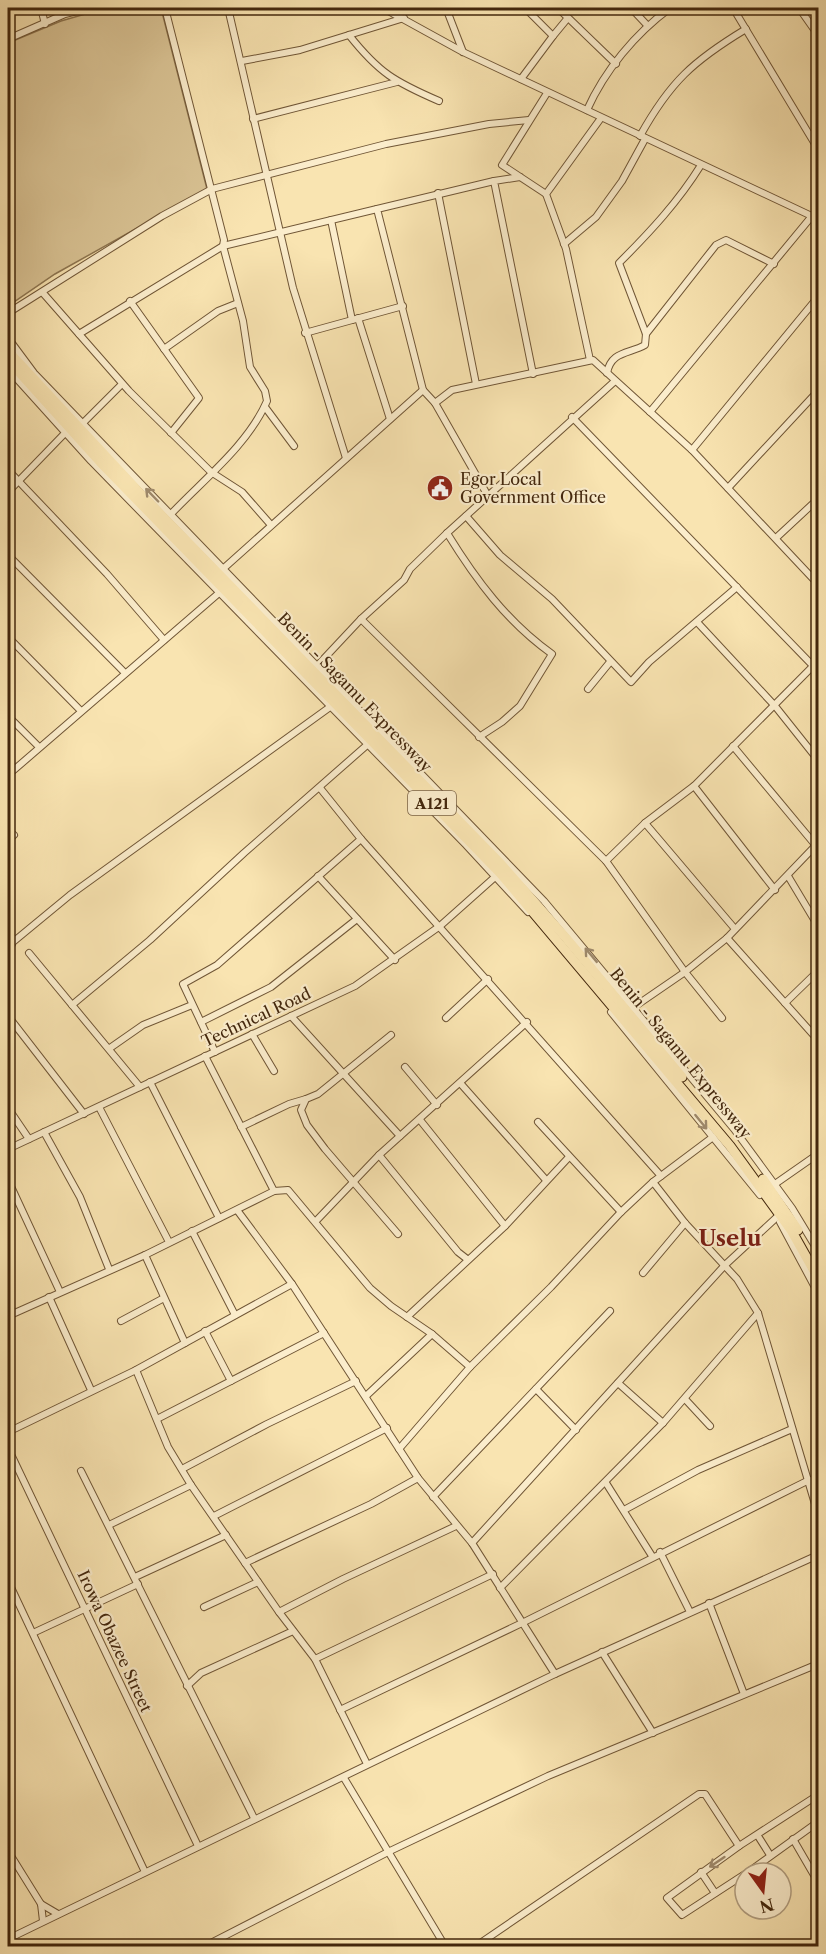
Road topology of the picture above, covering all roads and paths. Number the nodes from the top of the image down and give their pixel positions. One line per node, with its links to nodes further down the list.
1 (41, 8): 15 (street)
2 (89, 8): 15 (street)
3 (165, 8): 39 (street)
4 (228, 8): 23 (street)
5 (384, 8): 13 (street)
6 (446, 8): 22 (street)
7 (525, 8): 20 (street)
8 (558, 8): 14 (street)
9 (631, 8): 16 (street)
10 (670, 8): 16 (street)
11 (733, 8): 17 (street)
12 (799, 8): 19 (street)
13 (404, 18): 18 (street); 22 (street)
14 (567, 19): 20 (street); 24 (street)
15 (45, 24): 21 (street)
16 (647, 25): 24 (street)
17 (746, 29): 33 (street); 34 (street)
18 (349, 35): 23 (street); 26 (street)
19 (819, 35)
20 (553, 36): 25 (street)
21 (8, 39)
22 (463, 52): 25 (street)
23 (242, 61): 31 (street)
24 (616, 64): 29 (street)
25 (521, 79): 27 (street)
26 (397, 82): 28 (street); 31 (street)
27 (547, 93): 29 (street); 32 (street)
28 (439, 101)
29 (587, 110): 30 (street)
30 (601, 118): 33 (street); 41 (street)
31 (253, 119): 36 (street)
32 (529, 120): 36 (street); 37 (street)
33 (642, 137): 35 (street); 46 (street)
34 (819, 149)
35 (701, 165): 43 (street); 58 (street)
36 (267, 175): 39 (street); 45 (street)
37 (520, 177): 38 (street); 41 (street)
38 (494, 181): 40 (street); 66 (street)
39 (212, 189): 47 (street); 49 (street)
40 (438, 193): 42 (street); 69 (street)
41 (546, 194): 46 (street)
42 (378, 209): 44 (street); 53 (street)
43 (815, 218): 48 (street)
44 (331, 220): 45 (street); 55 (street)
45 (282, 231): 47 (street); 56 (street)
46 (564, 244): 63 (street)
47 (223, 246): 51 (street); 52 (street)
48 (774, 264): 58 (street); 75 (street)
49 (43, 293): 54 (street); 57 (street)
50 (819, 297): 82 (street)
51 (130, 300): 57 (street); 60 (street)
52 (238, 303): 60 (street); 74 (street)
53 (403, 306): 55 (street); 71 (street)
54 (8, 313)
55 (355, 319): 56 (street); 77 (street)
56 (305, 333): 83 (street)
57 (79, 334): 68 (street)
58 (646, 334): 65 (street)
59 (8, 338): 78 (street)
60 (164, 349): 80 (street)
61 (8, 351): 70 (highway, Benin - Sagamu Expressway / A121)
62 (8, 360): 70 (highway, A121)
63 (590, 360): 65 (street); 66 (street)
64 (8, 369): 79 (street)
65 (607, 373): 67 (street)
66 (533, 374): 69 (street)
67 (615, 381): 75 (street); 76 (street)
68 (122, 384): 78 (street); 80 (street)
69 (476, 384): 73 (street)
70 (34, 387): 79 (highway, A121); 205 (highway, Benin - Sagamu Expressway / A121)
71 (423, 390): 73 (street); 77 (street)
72 (819, 391): 87 (street)
73 (435, 403): 89 (street)
74 (264, 407): 81 (street); 85 (street)
75 (650, 412): 82 (street)
76 (572, 417): 89 (street); 99 (street)
77 (390, 418): 83 (street)
78 (83, 423): 91 (street, one-way to 78)
79 (67, 432): 86 (street); 100 (street); 144 (highway, A121)
80 (171, 433): 85 (street)
81 (294, 446)
82 (692, 450): 87 (street)
83 (346, 458): 93 (street)
84 (8, 470): 86 (street)
85 (211, 472): 91 (street); 93 (street)
86 (18, 481): 88 (street); 104 (street)
87 (728, 488): 95 (street)
88 (8, 492)
89 (488, 496): 92 (street)
90 (819, 499): 95 (street)
91 (171, 514): 97 (street)
92 (465, 516): 94 (street); 105 (street)
93 (271, 525): 97 (street)
94 (447, 533): 101 (street); 114 (street)
95 (776, 538): 98 (street)
96 (8, 555): 108 (street)
97 (224, 568): 106 (street)
98 (817, 580)
99 (737, 587): 102 (street); 107 (street)
100 (219, 592): 104 (street); 111 (street)
101 (361, 619): 106 (street); 114 (street)
102 (697, 622): 105 (street); 110 (street)
103 (8, 637): 112 (street)
104 (164, 640): 108 (street)
105 (610, 662): 109 (street)
106 (317, 666): 148 (street, one-way to 106)
107 (817, 666): 110 (street)
108 (125, 673): 112 (street)
109 (588, 689)
110 (775, 706): 116 (street); 118 (street)
111 (330, 707): 115 (street); 138 (street)
112 (81, 711): 117 (street)
113 (8, 716): 117 (street)
114 (479, 737): 128 (street)
115 (368, 745): 122 (street); 131 (street)
116 (733, 746): 121 (street); 127 (street)
117 (39, 747): 120 (street)
118 (819, 760)
119 (8, 765): 120 (street)
120 (10, 773)
121 (694, 786): 123 (street); 132 (street)
122 (320, 788): 125 (street); 146 (street)
123 (645, 823): 128 (street); 136 (street)
124 (14, 835): 126 (street)
125 (361, 839): 129 (street); 134 (street)
126 (8, 840)
127 (818, 846): 130 (street)
128 (606, 861): 142 (street)
129 (318, 876): 133 (street); 147 (street)
130 (788, 876): 132 (street); 135 (street)
131 (495, 877): 134 (street, Technical Road); 144 (street)
132 (775, 890): 136 (street)
133 (357, 919): 140 (street); 153 (street)
134 (440, 926): 140 (street, Technical Road); 143 (street)
135 (819, 926)
136 (735, 928): 137 (street)
137 (727, 938): 142 (street); 145 (street)
138 (8, 952)
139 (29, 953): 146 (street)
140 (395, 960): 150 (street, Technical Road)
141 (819, 971): 145 (street)
142 (685, 972): 148 (street); 152 (street)
143 (488, 979): 151 (street); 154 (street)
144 (599, 993): 177 (street, one-way to 177); 208 (highway, A121)
145 (785, 1003): 157 (street)
146 (72, 1005): 158 (street)
147 (192, 1005): 153 (street); 158 (street)
148 (634, 1007): 188 (street)
149 (8, 1016): 171 (street)
150 (291, 1016): 155 (street, Technical Road); 163 (street)
151 (446, 1018)
152 (722, 1018)
153 (201, 1022): 159 (street)
154 (527, 1023): 165 (street); 183 (street)
155 (252, 1034): 159 (street, Technical Road); 162 (street)
156 (391, 1035): 163 (street)
157 (819, 1040)
158 (110, 1048): 166 (street)
159 (215, 1052): 160 (street, Technical Road)
160 (205, 1056): 164 (street, Technical Road); 174 (street)
161 (405, 1067): 168 (street)
162 (274, 1071)
163 (344, 1072): 167 (street); 176 (street)
164 (150, 1082): 166 (street, Technical Road); 193 (street)
165 (461, 1084): 168 (street); 185 (street)
166 (140, 1087): 169 (street, Technical Road)
167 (306, 1100): 174 (street); 186 (street)
168 (437, 1105): 172 (street)
169 (99, 1107): 171 (street, Technical Road); 200 (street)
170 (8, 1108): 178 (street)
171 (84, 1114): 175 (street, Technical Road)
172 (420, 1120): 176 (street); 196 (street)
173 (538, 1122): 182 (street)
174 (241, 1127): 189 (street)
175 (44, 1132): 178 (street, Technical Road); 206 (street)
176 (400, 1136): 181 (street)
177 (713, 1137): 183 (street); 192 (street)
178 (29, 1139): 179 (street, Technical Road)
179 (8, 1149)
180 (819, 1154): 188 (street)
181 (379, 1155): 186 (street); 203 (street)
182 (569, 1157): 185 (street); 191 (street)
183 (661, 1176): 187 (street)
184 (8, 1180): 210 (street)
185 (546, 1180): 196 (street)
186 (355, 1181): 194 (street); 198 (street)
187 (653, 1182): 191 (street); 195 (street)
188 (776, 1184): 199 (street)
189 (274, 1191): 190 (street); 194 (street)
190 (237, 1210): 193 (street); 209 (street)
191 (621, 1212): 224 (street)
192 (777, 1217): 204 (street); 211 (street)
193 (219, 1218): 197 (street)
194 (316, 1221): 218 (street)
195 (685, 1223): 204 (street); 207 (street)
196 (505, 1226): 203 (street)
197 (192, 1231): 200 (street); 216 (street)
198 (398, 1234)
199 (815, 1239): 201 (street)
200 (170, 1242): 202 (street)
201 (819, 1251)
202 (145, 1255): 206 (street); 213 (street)
203 (467, 1258): 218 (street)
204 (725, 1265): 215 (street); 228 (street)
205 (819, 1266)
206 (110, 1269): 210 (street)
207 (643, 1273)
208 (819, 1278)
209 (292, 1284): 216 (street); 221 (street)
210 (60, 1292): 212 (street)
211 (819, 1293)
212 (49, 1297): 217 (street); 230 (street)
213 (164, 1298): 219 (street); 223 (street)
214 (610, 1311): 229 (street)
215 (758, 1313): 232 (street); 237 (street)
216 (235, 1315): 220 (street)
217 (8, 1316)
218 (407, 1317): 222 (street)
219 (121, 1321)
220 (206, 1331): 223 (street); 226 (street)
221 (324, 1333): 226 (street); 227 (street)
222 (432, 1334): 224 (street); 231 (street)
223 (185, 1342): 225 (street)
224 (470, 1367): 241 (street)
225 (136, 1370): 230 (street); 233 (street)
226 (231, 1381): 233 (street)
227 (357, 1381): 231 (street); 242 (street)
228 (618, 1383): 234 (street); 238 (street)
229 (536, 1389): 238 (street); 248 (street)
230 (91, 1390): 239 (street)
231 (366, 1396): 236 (street)
232 (685, 1399): 234 (street); 235 (street)
233 (157, 1419): 242 (street)
234 (663, 1423): 246 (street)
235 (710, 1426)
236 (387, 1428): 241 (street); 251 (street)
237 (792, 1429): 245 (street); 249 (street)
238 (576, 1430): 255 (street)
239 (8, 1432)
240 (8, 1448): 268 (street, Irowa Obazee Street)
241 (399, 1449): 244 (street)
242 (182, 1469): 247 (street)
243 (81, 1471): 252 (street)
244 (418, 1478): 248 (street); 259 (street)
245 (809, 1480): 250 (street); 256 (street)
246 (606, 1483): 249 (street); 265 (street)
247 (191, 1485): 251 (street); 252 (street)
248 (433, 1497): 253 (street)
249 (624, 1510): 258 (street)
250 (819, 1514)
251 (214, 1516): 254 (street)
252 (109, 1525): 261 (street)
253 (456, 1526): 255 (street); 269 (street)
254 (226, 1535): 259 (street); 261 (street)
255 (471, 1543): 260 (street)
256 (660, 1552): 258 (street); 270 (street)
257 (819, 1555): 266 (street)
258 (652, 1556): 271 (street)
259 (245, 1563): 263 (street)
260 (493, 1574): 265 (street); 275 (street)
261 (135, 1577): 264 (street)
262 (8, 1581): 273 (street)
263 (258, 1582): 267 (street); 269 (street)
264 (138, 1584): 268 (street); 278 (street)
265 (500, 1588): 271 (street)
266 (709, 1603): 270 (street); 279 (street)
267 (204, 1607)
268 (85, 1608): 273 (street); 290 (street, Irowa Obazee Street)
269 (279, 1612): 272 (street)
270 (690, 1612): 274 (street)
271 (522, 1623): 277 (street); 280 (street)
272 (293, 1630): 275 (street); 278 (street)
273 (33, 1633): 296 (street)
274 (602, 1652): 277 (street); 281 (street)
275 (315, 1659): 280 (street)
276 (819, 1664): 279 (street)
277 (555, 1674): 282 (street)
278 (188, 1682): 286 (street)
279 (744, 1694): 281 (street)
280 (340, 1710): 282 (street)
281 (652, 1732): 293 (street)
282 (367, 1764): 283 (street)
283 (344, 1778): 286 (street); 293 (street)
284 (816, 1797): 285 (street); 288 (street)
285 (819, 1806)
286 (254, 1818): 290 (street)
287 (819, 1822): 289 (street)
288 (758, 1836): 291 (street); 294 (street)
289 (793, 1839): 294 (street); 299 (street)
290 (198, 1846): 296 (street)
291 (739, 1846): 297 (street, one-way to 297); 307 (street)
292 (8, 1851): 301 (street)
293 (390, 1851): 305 (street); 306 (street)
294 (770, 1856): 295 (street)
295 (763, 1861)
296 (145, 1872): 302 (street)
297 (701, 1872): 300 (street); 300 (street)
298 (733, 1882): 300 (street)
299 (819, 1882)
300 (715, 1893)
301 (41, 1904): 302 (street); 303 (street)
302 (58, 1914): 303 (street)
303 (43, 1921): 304 (street)
304 (8, 1939)
305 (205, 1947)
306 (445, 1947)
307 (476, 1947)

